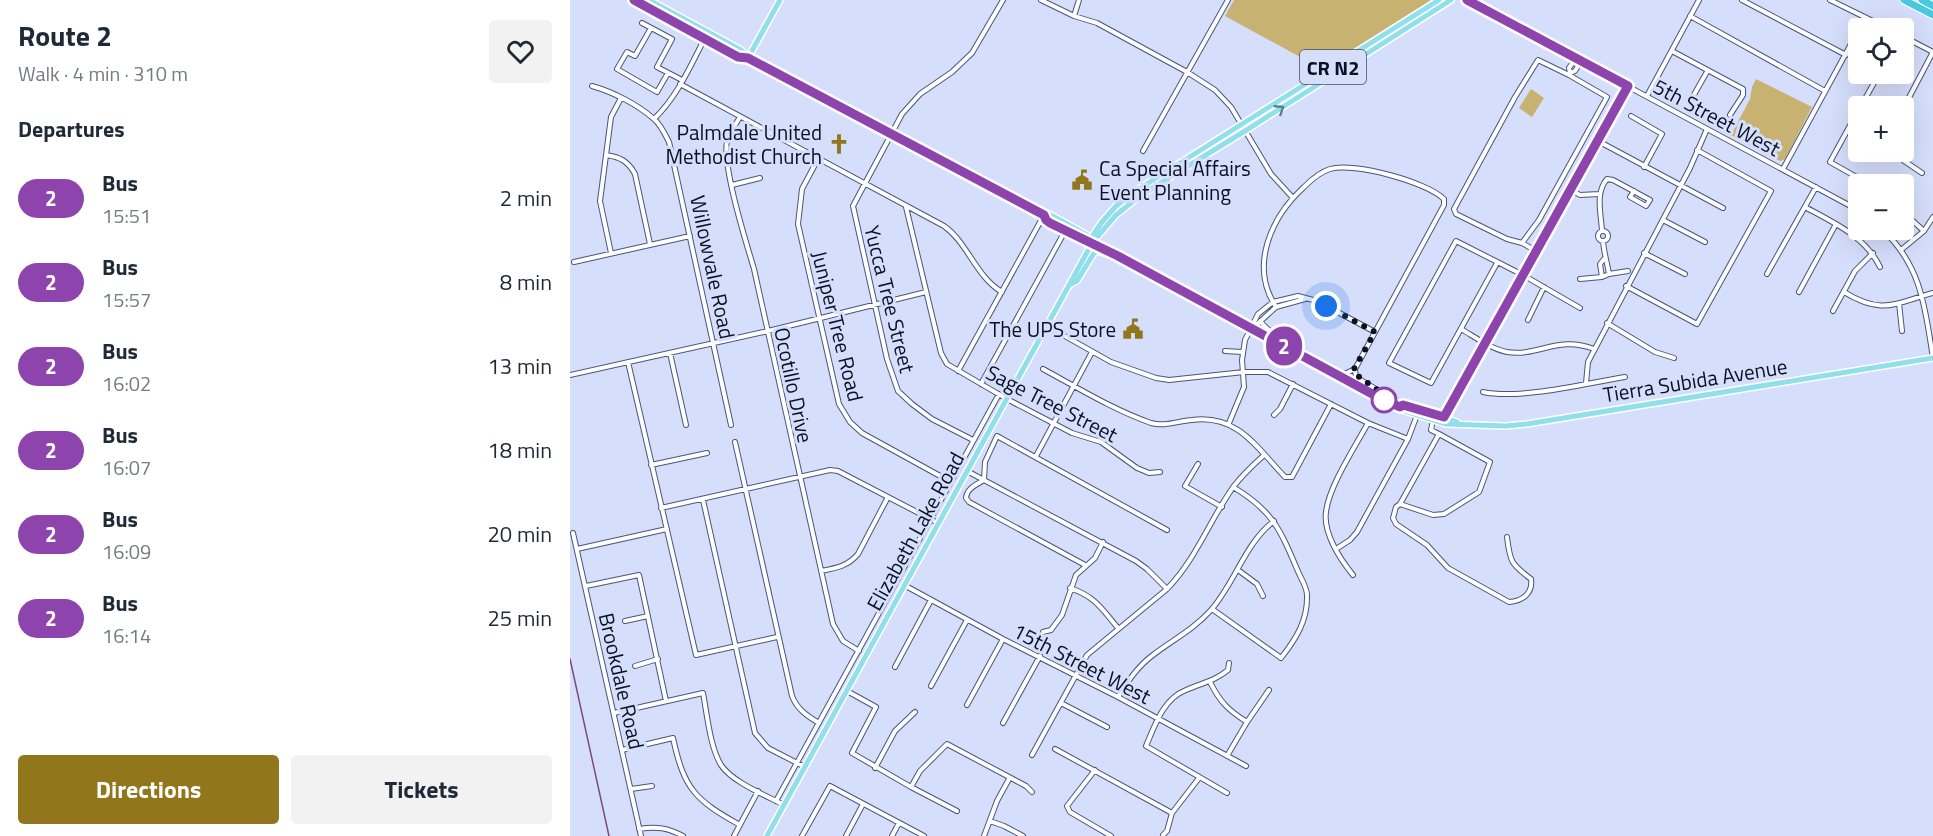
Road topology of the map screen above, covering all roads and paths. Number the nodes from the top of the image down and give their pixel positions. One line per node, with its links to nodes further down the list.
1 (633, 0): 23 (main road)
2 (649, 0): 23 (main road)
3 (780, 0): 30 (main road)
4 (1003, 0): 53 (street, Yucca Tree Street)
5 (1041, 0): 18 (street)
6 (1079, 0): 18 (street)
7 (1228, 0): 34 (street)
8 (1439, 0): 24 (main road, CR N2)
9 (1451, 0): 24 (main road, CR N2)
10 (1467, 0): 31 (street, 5th Street West)
11 (1699, 0): 19 (street)
12 (1742, 0): 29 (street)
13 (1830, 0): 20 (street)
14 (1904, 0): 17 (highway)
15 (1922, 0): 16 (highway)
16 (1933, 6)
17 (1933, 15)
18 (1074, 16): 34 (street)
19 (1690, 16): 26 (street); 40 (street)
20 (1866, 18)
21 (642, 23): 22 (street)
22 (651, 28): 35 (street); 35 (street)
23 (707, 35): 30 (main road); 37 (street)
24 (1379, 41): 49 (main road, CR N2); 51 (main road, CR N2, one-way to 24)
25 (1914, 42): 28 (street)
26 (1672, 51): 33 (street); 41 (street)
27 (1848, 51): 29 (street)
28 (1933, 52): 42 (street)
29 (1846, 55): 40 (street)
30 (748, 58): 53 (main road)
31 (1576, 58): 32 (street, 5th Street West); 36 (street)
32 (1581, 61): 36 (street); 39 (street, 5th Street West)
33 (1708, 70): 44 (street); 45 (street)
34 (1187, 72): 49 (street); 56 (street)
35 (668, 73): 37 (street)
36 (1569, 74): 89 (street); 89 (street)
37 (681, 82): 47 (street); 48 (street)
38 (592, 86): 43 (street, Willowvale Road)
39 (1628, 86): 41 (street, 5th Street West); 54 (street)
40 (1825, 91): 61 (street)
41 (1647, 96): 50 (street, 5th Street West)
42 (1910, 96)
43 (621, 98): 48 (street, Willowvale Road); 57 (street)
44 (1691, 100)
45 (1730, 115)
46 (1631, 116): 60 (street)
47 (740, 117): 58 (street); 66 (street, Ocotillo Drive)
48 (654, 119): 85 (street, Willowvale Road)
49 (1242, 124): 51 (street); 71 (main road, CR N2)
50 (1707, 128): 55 (street); 61 (street, 5th Street West)
51 (1245, 131): 71 (main road, CR N2); 73 (street)
52 (1848, 131): 63 (street)
53 (891, 133): 65 (street, Yucca Tree Street); 78 (main road)
54 (1598, 141): 60 (street); 69 (street)
55 (1696, 150): 67 (street); 109 (street)
56 (1143, 151)
57 (606, 155): 90 (street); 93 (street)
58 (818, 159): 65 (street); 124 (street, Juniper Tree Road)
59 (1906, 162): 62 (street)
60 (1644, 167): 67 (street)
61 (1783, 169): 68 (street, 5th Street West)
62 (1922, 173)
63 (1851, 174)
64 (760, 178): 66 (street)
65 (864, 183): 75 (street); 120 (street, Yucca Tree Street)
66 (732, 185): 131 (street, Ocotillo Drive)
67 (1681, 187): 77 (street); 80 (street)
68 (1816, 187): 74 (street, 5th Street West); 76 (street)
69 (1570, 190): 72 (street); 92 (street)
70 (1634, 191): 70 (street); 72 (street)
71 (1136, 194): 88 (main road, CR N2)
72 (1599, 194): 96 (street)
73 (1293, 198): 118 (street); 132 (street)
74 (1848, 205)
75 (906, 207): 111 (street, Sage Tree Street); 112 (street)
76 (1805, 207): 82 (street); 104 (street)
77 (1723, 208)
78 (1044, 215): 83 (main road); 88 (main road); 112 (street)
79 (1933, 217): 84 (street)
80 (1663, 220): 87 (street); 94 (street)
81 (1914, 222): 84 (street)
82 (1836, 224): 95 (street); 113 (street)
83 (1065, 231): 88 (main road); 154 (street)
84 (1923, 231): 91 (street)
85 (690, 236): 90 (street); 135 (street, Willowvale Road)
86 (1892, 240): 91 (street)
87 (1705, 242)
88 (1092, 243): 97 (main road, Tierra Subida Avenue); 108 (main road, Elizabeth Lake Road / CR N2)
89 (1522, 243): 92 (street)
90 (650, 244): 93 (street)
91 (1901, 250): 116 (street)
92 (1536, 251): 105 (street)
93 (611, 253): 98 (street)
94 (1644, 253): 103 (street); 109 (street)
95 (1873, 253): 100 (street); 114 (street)
96 (1604, 259): 102 (street); 106 (street)
97 (1124, 260): 108 (main road); 129 (main road, Tierra Subida Avenue)
98 (574, 262)
99 (1497, 263): 105 (street); 130 (street); 130 (street)
100 (1880, 267)
101 (1628, 271): 102 (street)
102 (1609, 274): 106 (street)
103 (1685, 274)
104 (1767, 274)
105 (1523, 275): 110 (street); 134 (street)
106 (1602, 277): 107 (street)
107 (1580, 279)
108 (1069, 285): 128 (main road, Elizabeth Lake Road / CR N2)
109 (1626, 286): 127 (street)
110 (1544, 287): 122 (street); 125 (street)
111 (926, 292): 120 (street); 146 (street, Sage Tree Street)
112 (1002, 292): 146 (street)
113 (1799, 292)
114 (1844, 292): 119 (street); 123 (street)
115 (1933, 293): 116 (street)
116 (1923, 296): 119 (street); 142 (street)
117 (1306, 298): 118 (street); 121 (street); 132 (street)
118 (1273, 302): 121 (street); 129 (street)
119 (1899, 303): 133 (street)
120 (875, 305): 124 (street); 176 (street, Yucca Tree Street)
121 (1276, 307): 126 (street)
122 (1580, 308)
123 (1833, 311)
124 (819, 319): 131 (street); 187 (street, Juniper Tree Road)
125 (1528, 320)
126 (1260, 321): 129 (street); 144 (street)
127 (1607, 323): 136 (street); 141 (street)
128 (1047, 326): 138 (street); 159 (main road, Elizabeth Lake Road / CR N2)
129 (1251, 329): 139 (street); 144 (main road, Tierra Subida Avenue)
130 (1461, 329): 134 (street)
131 (768, 332): 135 (street); 185 (street, Ocotillo Drive)
132 (1375, 332): 148 (street)
133 (1902, 332)
134 (1486, 342): 136 (street); 165 (street)
135 (714, 344): 140 (street); 173 (street, Willowvale Road)
136 (1594, 349): 153 (street)
137 (1225, 351): 139 (street)
138 (1092, 352): 147 (street); 156 (street)
139 (1242, 352): 147 (street)
140 (670, 353): 143 (street); 172 (street)
141 (1674, 358)
142 (1933, 358): 171 (main road, Tierra Subida Avenue)
143 (628, 362): 149 (street); 182 (street)
144 (1322, 367): 150 (main road, Tierra Subida Avenue)
145 (1044, 369): 156 (street)
146 (958, 371): 154 (street, Sage Tree Street)
147 (1244, 372): 155 (street); 168 (street)
148 (1355, 372): 150 (street); 152 (street); 160 (street)
149 (570, 375)
150 (1338, 376): 152 (main road, Tierra Subida Avenue)
151 (1625, 377): 153 (street)
152 (1345, 380): 160 (main road, Tierra Subida Avenue)
153 (1586, 383): 157 (street)
154 (981, 384): 158 (street, Sage Tree Street)
155 (1293, 384): 161 (street); 163 (street)
156 (1073, 386): 167 (street); 168 (street)
157 (1483, 392)
158 (999, 394): 159 (street, Sage Tree Street); 176 (street)
159 (1007, 399): 167 (street, Sage Tree Street); 183 (main road, Elizabeth Lake Road / CR N2)
160 (1388, 402): 162 (main road, Tierra Subida Avenue)
161 (1331, 404): 169 (street); 179 (street)
162 (1400, 407): 164 (main road, Tierra Subida Avenue); 165 (main road, Tierra Subida Avenue)
163 (1274, 415)
164 (1417, 415): 166 (main road, Tierra Subida Avenue); 175 (street)
165 (1444, 417): 170 (street); 171 (main road, Tierra Subida Avenue)
166 (1433, 420): 170 (main road, Tierra Subida Avenue); 174 (street)
167 (1053, 423): 180 (street); 184 (street, Sage Tree Street)
168 (1229, 423): 179 (street)
169 (1368, 423): 175 (street); 204 (street)
170 (1440, 423): 171 (main road, Tierra Subida Avenue)
171 (1461, 424)
172 (686, 425)
173 (731, 425)
174 (1439, 434): 192 (street); 192 (street)
175 (1408, 439): 204 (street)
176 (973, 440): 187 (street)
177 (735, 442): 189 (street)
178 (706, 453): 182 (street)
179 (1263, 454): 188 (street)
180 (1036, 456): 186 (street); 199 (street)
181 (1198, 464): 193 (street)
182 (651, 465): 194 (street)
183 (967, 471): 186 (street); 197 (main road, Elizabeth Lake Road / CR N2)
184 (1160, 472)
185 (799, 477): 189 (street); 190 (street); 207 (street, Ocotillo Drive)
186 (984, 480): 202 (street); 205 (street)
187 (951, 482): 195 (street)
188 (1233, 487): 193 (street); 196 (street)
189 (746, 490): 191 (street); 221 (street)
190 (888, 497): 195 (street); 207 (street)
191 (703, 500): 194 (street); 223 (street)
192 (1400, 504): 201 (street)
193 (1222, 507): 212 (street)
194 (661, 508): 198 (street)
195 (930, 519): 197 (street); 224 (street)
196 (1274, 520): 206 (street); 215 (street)
197 (938, 523): 209 (main road, Elizabeth Lake Road / CR N2)
198 (667, 530): 203 (street); 223 (street)
199 (1167, 531)
200 (573, 533): 203 (street, Brookdale Road)
201 (1507, 537)
202 (1103, 543): 205 (street); 212 (street)
203 (577, 549): 210 (street, Brookdale Road)
204 (1336, 549): 208 (street)
205 (1085, 566): 211 (street)
206 (1238, 570): 213 (street); 215 (street)
207 (821, 571): 224 (street, Ocotillo Drive)
208 (1353, 574)
209 (904, 585): 214 (street, 15th Street West); 234 (main road, Elizabeth Lake Road / CR N2)
210 (586, 586): 216 (street); 240 (street, Brookdale Road)
211 (1070, 588): 219 (street); 220 (street)
212 (1167, 589): 219 (street)
213 (1263, 596)
214 (932, 600): 217 (street, 15th Street West); 229 (street)
215 (1212, 609): 235 (street)
216 (648, 616): 218 (street); 226 (street)
217 (967, 620): 222 (street, 15th Street West); 232 (street)
218 (625, 621)
219 (1118, 628): 230 (street)
220 (1043, 632)
221 (777, 637): 223 (street); 243 (street)
222 (1003, 639): 225 (street, 15th Street West); 238 (street)
223 (734, 647): 250 (street)
224 (859, 651): 243 (street)
225 (1040, 656): 230 (street, 15th Street West); 244 (street)
226 (658, 659): 228 (street); 236 (street)
227 (1229, 663): 231 (street)
228 (635, 666)
229 (895, 667)
230 (1076, 675): 235 (street, 15th Street West); 237 (street)
231 (1210, 682): 241 (street); 242 (street)
232 (931, 686)
233 (1269, 690): 242 (street)
234 (846, 691): 252 (main road, Elizabeth Lake Road / CR N2); 253 (street)
235 (1118, 697): 241 (street, 15th Street West)
236 (666, 701): 240 (street); 260 (street)
237 (1060, 703): 245 (street); 248 (street)
238 (967, 705)
239 (915, 712): 253 (street)
240 (614, 713): 247 (street, Brookdale Road)
241 (1158, 719): 249 (street, 15th Street West); 255 (street)
242 (1247, 722): 249 (street)
243 (819, 723): 250 (street)
244 (1004, 723)
245 (1107, 727)
246 (1055, 749): 254 (street)
247 (622, 750): 259 (street, Brookdale Road); 270 (street)
248 (1032, 755)
249 (1227, 756): 251 (street, 15th Street West)
250 (797, 763): 252 (street); 263 (street)
251 (1246, 766)
252 (805, 767): 265 (main road, Elizabeth Lake Road / CR N2)
253 (875, 768): 258 (street)
254 (1095, 770): 267 (street); 283 (street)
255 (1199, 778): 262 (street); 267 (street)
256 (1009, 779): 258 (street); 261 (street); 268 (street)
257 (652, 786): 259 (street)
258 (911, 787): 266 (street)
259 (631, 789): 271 (street, Brookdale Road)
260 (758, 791): 263 (street); 270 (street)
261 (1032, 792)
262 (1227, 794)
263 (776, 801): 265 (street)
264 (863, 804): 269 (street); 277 (street); 278 (street)
265 (784, 805): 276 (main road, Elizabeth Lake Road / CR N2)
266 (957, 811)
267 (1172, 813): 272 (street)
268 (990, 821): 281 (street); 282 (street)
269 (899, 823): 279 (street); 280 (street)
270 (741, 825): 275 (street)
271 (639, 829): 273 (street, Brookdale Road); 274 (street)
272 (1163, 835)
273 (641, 836)
274 (683, 836)
275 (735, 836)
276 (767, 836)
277 (802, 836)
278 (846, 836)
279 (892, 836)
280 (924, 836)
281 (984, 836)
282 (1023, 836)
283 (1111, 836)

